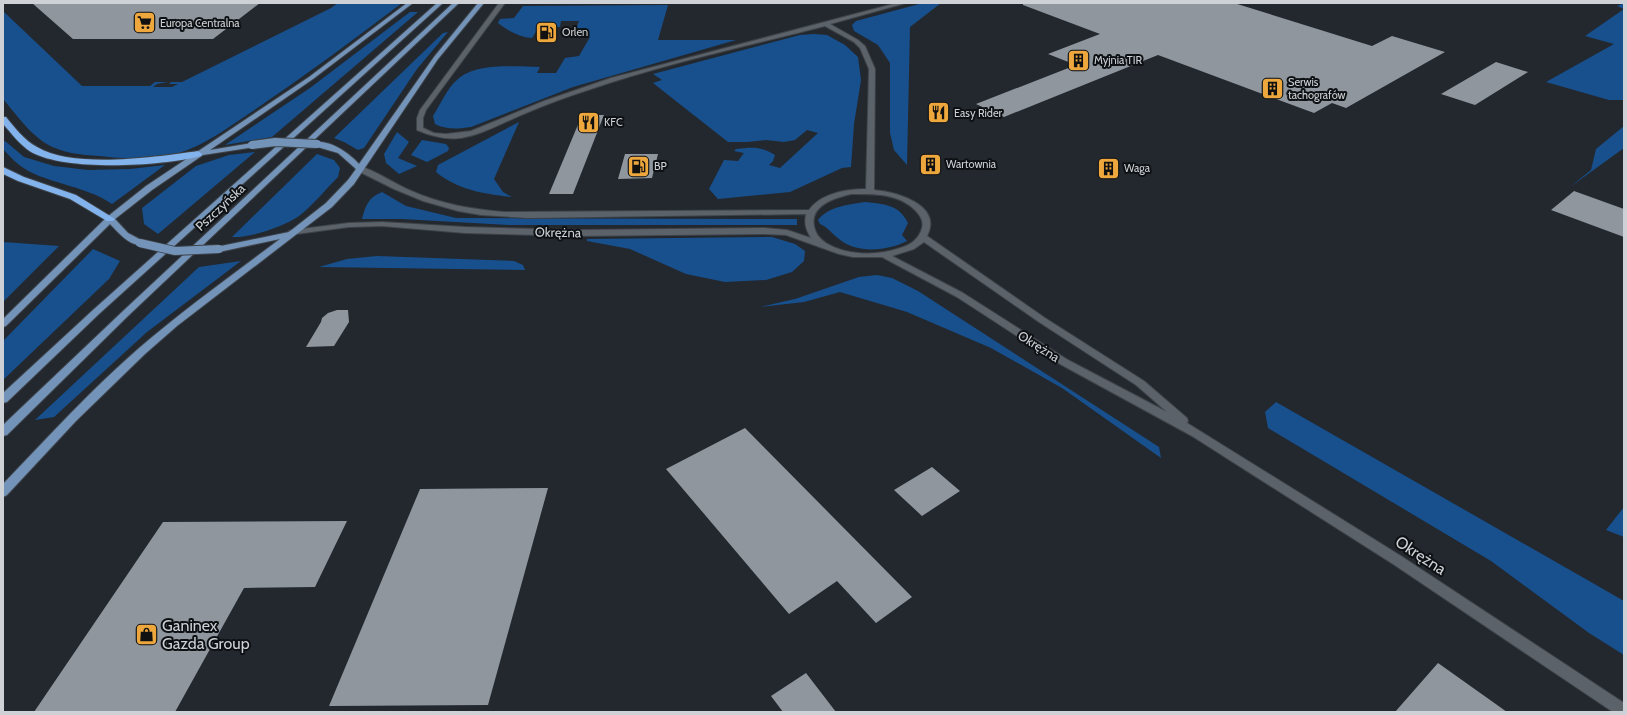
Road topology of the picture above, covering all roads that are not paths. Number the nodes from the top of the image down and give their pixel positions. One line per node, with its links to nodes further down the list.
1 (410, 3): 9 (main road)
2 (440, 3): 20 (main road, Pszczyńska)
3 (456, 3): 21 (main road, Pszczyńska)
4 (481, 3): 10 (main road)
5 (502, 3): 7 (street)
6 (904, 3): 7 (street)
7 (826, 24): 12 (street)
8 (3, 119): 9 (highway)
9 (198, 154): 10 (main road, bridge); 14 (main road)
10 (359, 168): 13 (street, Okrężna); 15 (main road)
11 (3, 170): 14 (highway)
12 (870, 192): 13 (street); 16 (street)
13 (810, 212): 17 (street)
14 (110, 220): 15 (main road, bridge); 19 (main road)
15 (292, 233): 17 (street, Okrężna); 23 (main road)
16 (924, 238): 18 (street, Okrężna); 22 (street, Okrężna)
17 (822, 244): 18 (street, Okrężna)
18 (884, 255): 22 (street, Okrężna)
19 (3, 324)
20 (3, 399)
21 (3, 432)
22 (1196, 432): 24 (street, Okrężna)
23 (3, 492)
24 (1624, 711)

